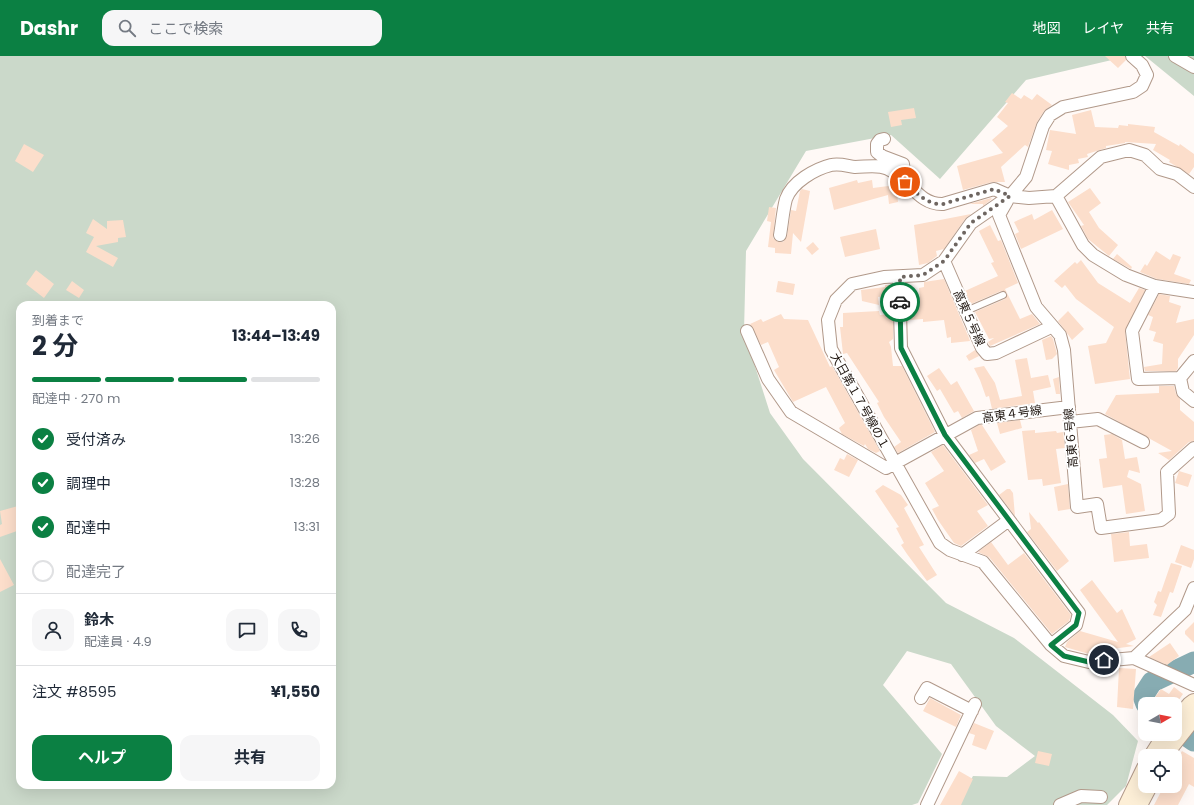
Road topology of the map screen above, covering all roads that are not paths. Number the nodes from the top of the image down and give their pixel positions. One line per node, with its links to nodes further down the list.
1 (1132, 56): 7 (street, 大日第１７号線の１)
2 (1175, 56): 3 (street)
3 (1194, 67)
4 (884, 139): 5 (street)
5 (905, 182): 7 (street); 9 (street)
6 (1194, 187): 8 (street)
7 (1010, 196): 8 (street); 10 (street, 大日第１７号線の１); 16 (street, 高東６号線)
8 (1056, 196): 12 (street)
9 (780, 235)
10 (944, 261): 11 (street, 大日第１７号線の１); 15 (street, 高東５号線)
11 (900, 277): 23 (street); 26 (street, 大日第１７号線の１)
12 (1155, 286): 13 (street); 19 (street)
13 (1194, 292)
14 (1003, 295): 15 (lane)
15 (966, 312): 16 (street, 高東５号線)
16 (1051, 327): 21 (street, 高東６号線)
17 (747, 331): 26 (street)
18 (1194, 361): 19 (street)
19 (1180, 378): 20 (street)
20 (1194, 401)
21 (1069, 407): 22 (street, 高東６号線); 23 (street, 高東４号線)
22 (1070, 422): 24 (street); 25 (street, 高東６号線)
23 (945, 435): 26 (street, 高東４号線); 27 (street)
24 (1143, 442)
25 (1194, 448)
26 (895, 464): 28 (street, 大日第１７号線の１)
27 (1009, 520): 28 (street); 30 (street)
28 (962, 555): 30 (street, 大日第１７号線の１)
29 (1194, 588): 31 (street)
30 (1051, 645): 31 (street, 大日第１７号線の１)
31 (1135, 658): 32 (street)
32 (1193, 684)
33 (921, 698): 40 (street)
34 (1194, 702): 35 (street)
35 (1184, 721): 36 (street)
36 (1167, 743)
37 (1138, 782): 42 (street)
38 (1145, 793): 43 (street)
39 (1101, 797): 41 (street)
40 (927, 805)
41 (1060, 805)
42 (1127, 805)
43 (1139, 805)

